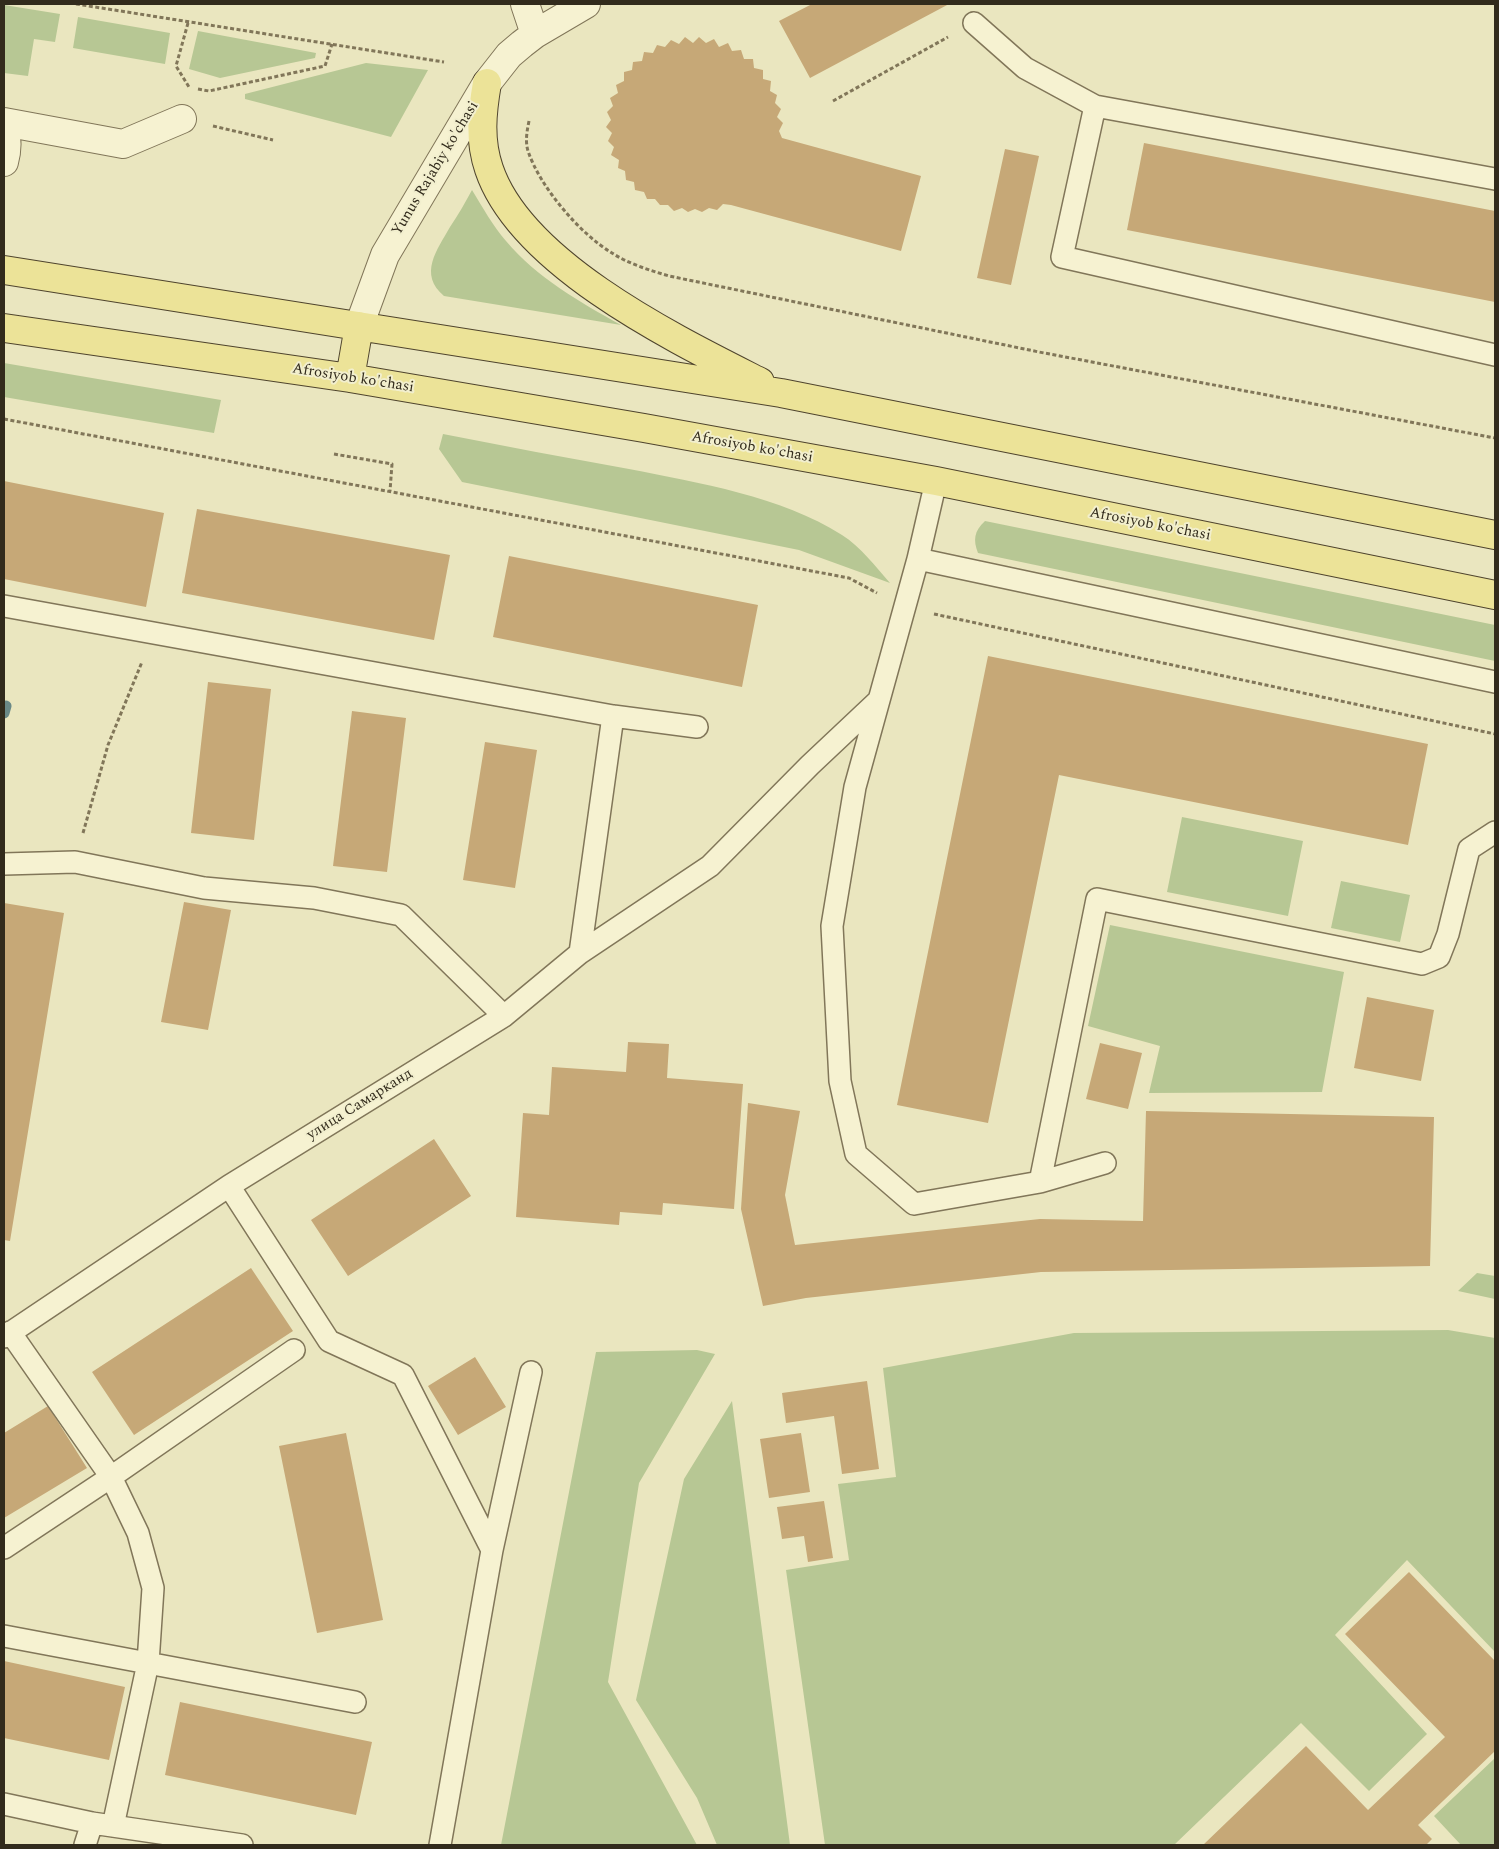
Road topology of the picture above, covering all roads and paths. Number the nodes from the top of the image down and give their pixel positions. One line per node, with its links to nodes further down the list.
1 (76, 4): 4 (path)
2 (525, 4): 6 (street)
3 (586, 4): 6 (street, Yunus Rajabiy ko'chasi)
4 (188, 22): 7 (path); 10 (path)
5 (974, 22): 11 (path); 12 (lane)
6 (535, 34): 9 (street, Yunus Rajabiy ko'chasi)
7 (332, 44): 8 (path); 10 (path)
8 (444, 62)
9 (487, 83): 21 (street, Yunus Rajabiy ko'chasi); 25 (main road)
10 (189, 87): 13 (path)
11 (833, 101)
12 (1095, 106): 19 (lane); 23 (lane)
13 (182, 119): 15 (street); 17 (path)
14 (529, 121): 27 (path)
15 (4, 122)
16 (4, 128): 18 (street)
17 (273, 140)
18 (4, 162)
19 (1495, 179)
20 (4, 270): 21 (main road)
21 (359, 326): 24 (main road, Yunus Rajabiy ko'chasi); 25 (main road)
22 (4, 328): 24 (main road, Afrosiyob ko'chasi)
23 (1495, 354)
24 (350, 378): 29 (main road, Afrosiyob ko'chasi)
25 (781, 393): 31 (main road)
26 (4, 419): 30 (path)
27 (1495, 438)
28 (334, 454): 30 (path)
29 (936, 481): 32 (lane); 34 (main road, Afrosiyob ko'chasi)
30 (390, 491): 33 (path)
31 (1495, 535)
32 (918, 559): 36 (lane); 38 (lane)
33 (849, 578)
34 (1495, 595)
35 (4, 606): 37 (lane)
36 (904, 608): 39 (lane); 42 (path)
37 (154, 634): 40 (lane); 44 (path)
38 (1495, 682)
39 (878, 701): 46 (lane, улица Самарканд); 49 (lane)
40 (613, 716): 41 (lane); 46 (lane)
41 (697, 727)
42 (1495, 734)
43 (1495, 832): 49 (lane)
44 (75, 862): 45 (lane); 47 (lane)
45 (4, 864)
46 (580, 953): 47 (lane, улица Самарканд)
47 (504, 1016): 50 (lane, улица Самарканд)
48 (1105, 1163): 49 (lane)
49 (1040, 1182)
50 (229, 1186): 51 (lane, улица Самарканд); 56 (lane)
51 (7, 1334): 54 (lane)
52 (294, 1350): 54 (lane)
53 (531, 1372): 56 (lane)
54 (111, 1477): 55 (lane); 58 (lane)
55 (4, 1548)
56 (492, 1550): 65 (lane)
57 (4, 1636): 58 (lane)
58 (148, 1663): 59 (lane); 62 (lane)
59 (355, 1702)
60 (4, 1804): 61 (lane)
61 (92, 1822): 62 (lane); 63 (lane)
62 (113, 1826): 64 (lane)
63 (85, 1845)
64 (242, 1845)
65 (440, 1845)

